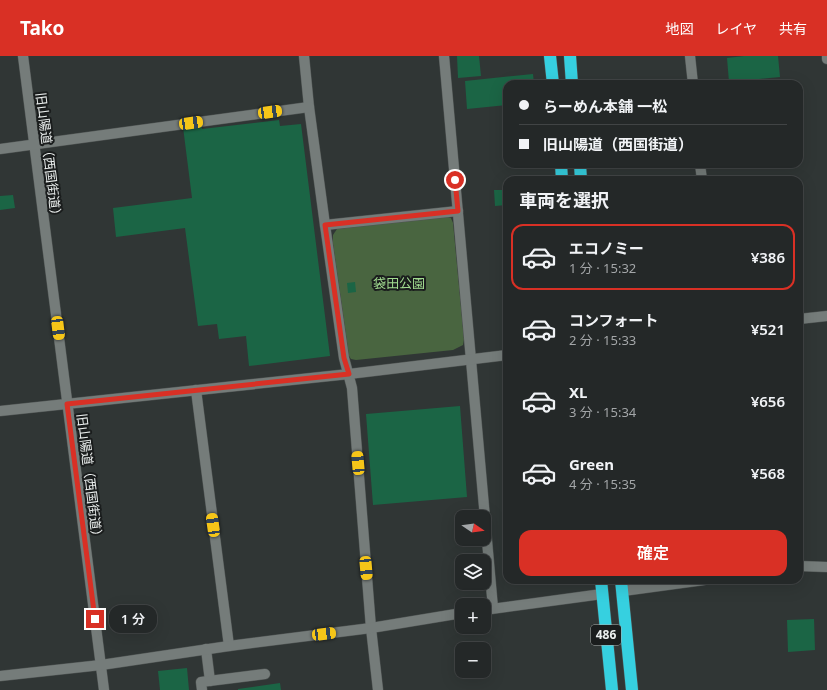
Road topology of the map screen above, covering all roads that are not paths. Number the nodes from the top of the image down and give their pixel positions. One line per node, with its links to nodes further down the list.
1 (23, 56): 11 (street, 旧山陽道（西国街道）)
2 (304, 56): 10 (street)
3 (444, 56): 13 (street)
4 (550, 56): 7 (highway)
5 (570, 56): 8 (highway)
6 (690, 56): 9 (street)
7 (553, 80)
8 (572, 80)
9 (693, 80)
10 (309, 107): 11 (street); 14 (street)
11 (35, 144): 12 (street); 21 (street, 旧山陽道（西国街道）)
12 (0, 148)
13 (458, 211): 14 (street); 18 (street)
14 (325, 225): 19 (street)
15 (827, 316): 16 (street)
16 (803, 319)
17 (503, 356): 18 (street)
18 (471, 360): 19 (street); 29 (street)
19 (349, 374): 20 (street); 32 (street)
20 (196, 390): 21 (street); 33 (street)
21 (67, 404): 22 (street); 35 (street, 旧山陽道（西国街道）)
22 (0, 411)
23 (803, 566): 24 (street)
24 (827, 567)
25 (601, 584): 28 (highway, 486)
26 (649, 584): 27 (street)
27 (622, 586): 43 (highway, 486)
28 (602, 594): 30 (street); 42 (highway, 486)
29 (487, 598)
30 (491, 609)
31 (455, 614): 32 (street)
32 (371, 628): 33 (street); 41 (street)
33 (229, 646): 34 (street)
34 (206, 649): 35 (street); 38 (street)
35 (101, 665): 37 (street); 39 (street, 旧山陽道（西国街道）)
36 (265, 674): 38 (street)
37 (0, 676)
38 (210, 681): 40 (street)
39 (104, 690)
40 (202, 690)
41 (378, 690)
42 (612, 690)
43 (632, 690)

